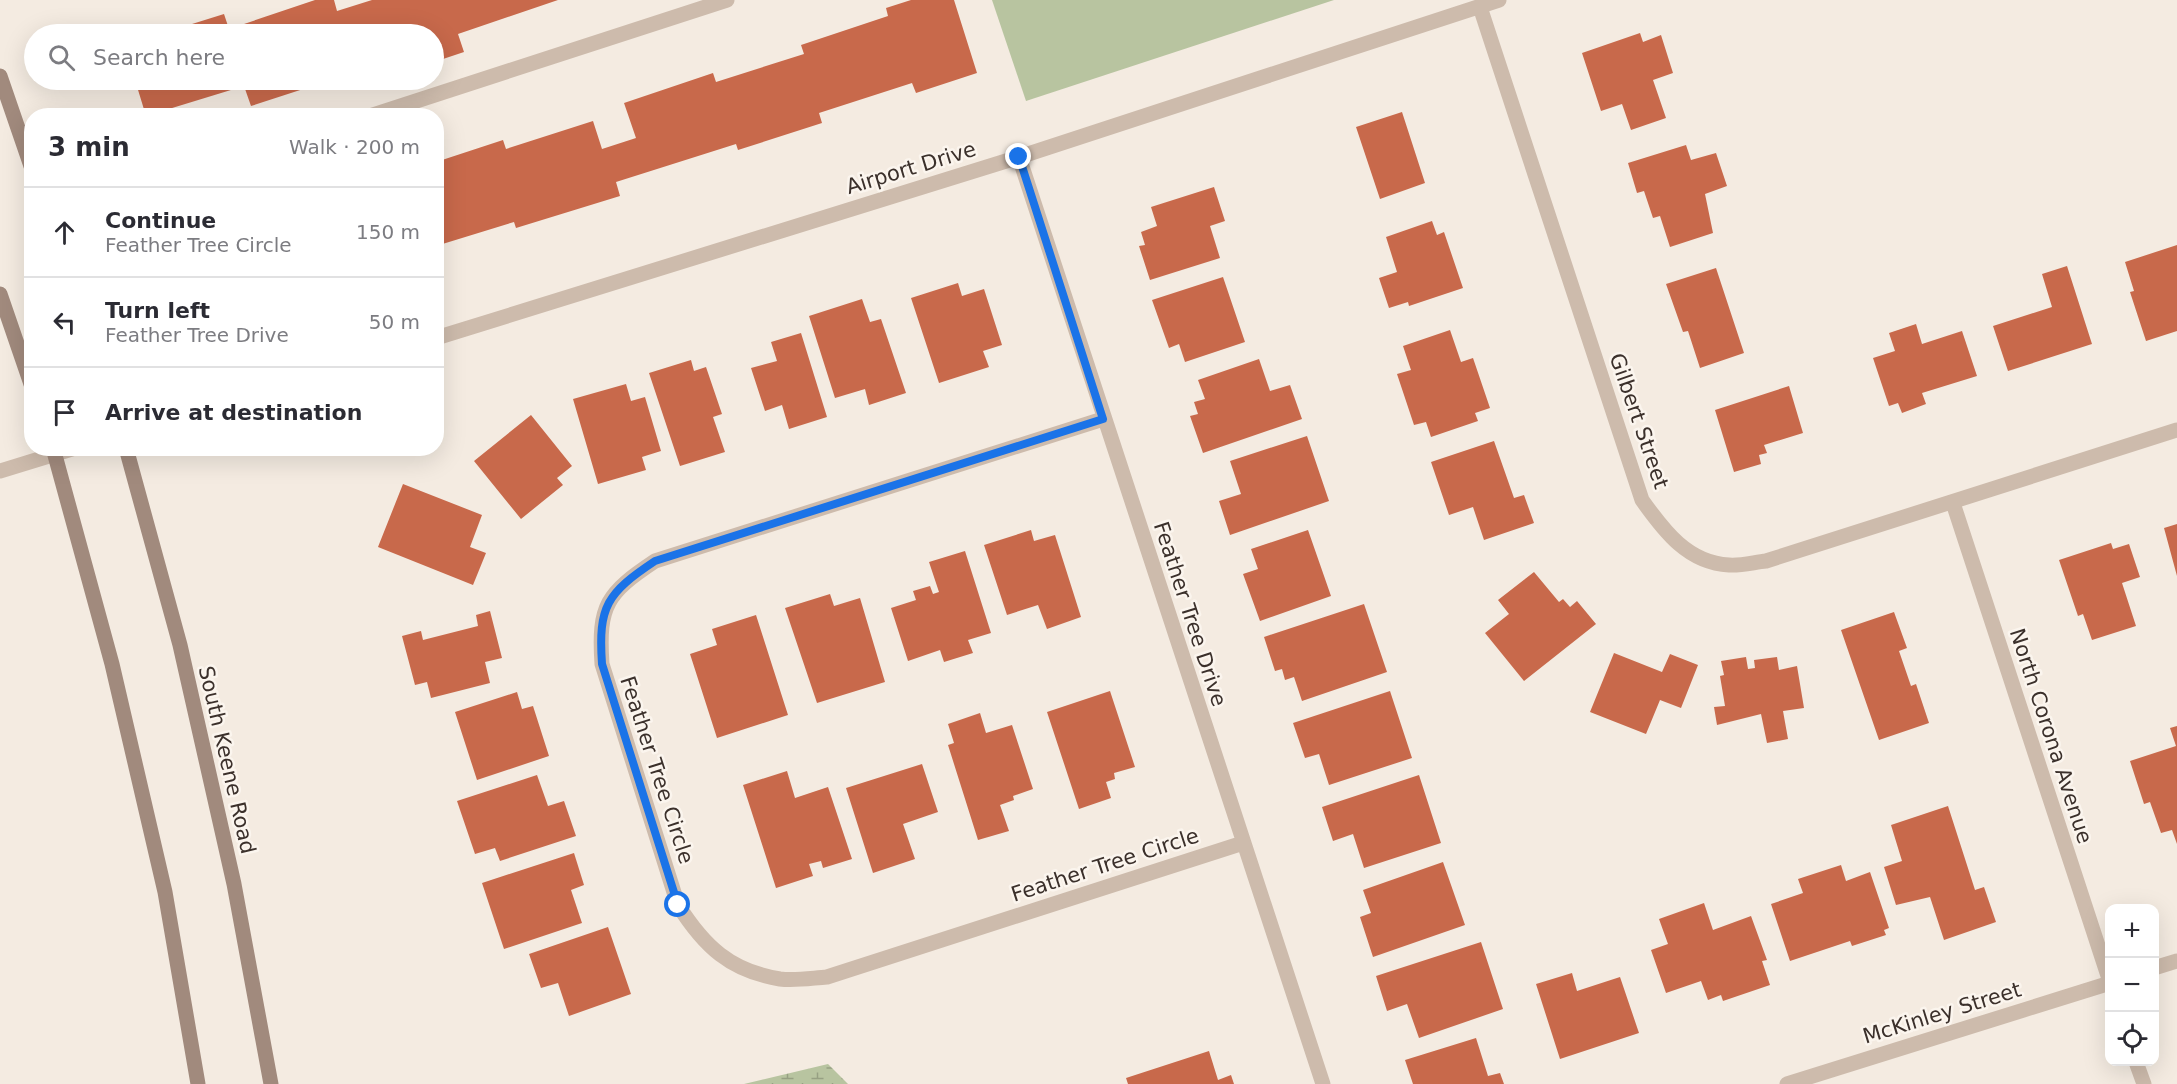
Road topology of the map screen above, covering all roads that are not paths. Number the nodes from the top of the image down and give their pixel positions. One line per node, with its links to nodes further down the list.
1 (728, 0): 5 (street)
2 (1499, 0): 3 (street, Airport Drive)
3 (1480, 7): 7 (street, Airport Drive); 17 (street, Gilbert Street)
4 (0, 76): 6 (main road)
5 (395, 108)
6 (24, 146)
7 (1019, 157): 9 (street, Airport Drive); 11 (street, Feather Tree Drive)
8 (0, 294): 10 (main road)
9 (444, 336)
10 (24, 364)
11 (1103, 419): 18 (street, Feather Tree Drive); 18 (street, Feather Tree Circle)
12 (2177, 430): 17 (street, Gilbert Street)
13 (40, 456): 16 (street)
14 (55, 456): 24 (main road)
15 (128, 456): 25 (main road, South Keene Road)
16 (0, 471)
17 (1953, 502): 21 (street, North Corona Avenue)
18 (1244, 843): 26 (street, Feather Tree Drive)
19 (2177, 960): 20 (street)
20 (2159, 966)
21 (2105, 970)
22 (2105, 983): 27 (street, McKinley Street)
23 (2137, 1066): 28 (street)
24 (198, 1084)
25 (271, 1084)
26 (1323, 1084)
27 (1787, 1084)
28 (2144, 1084)

